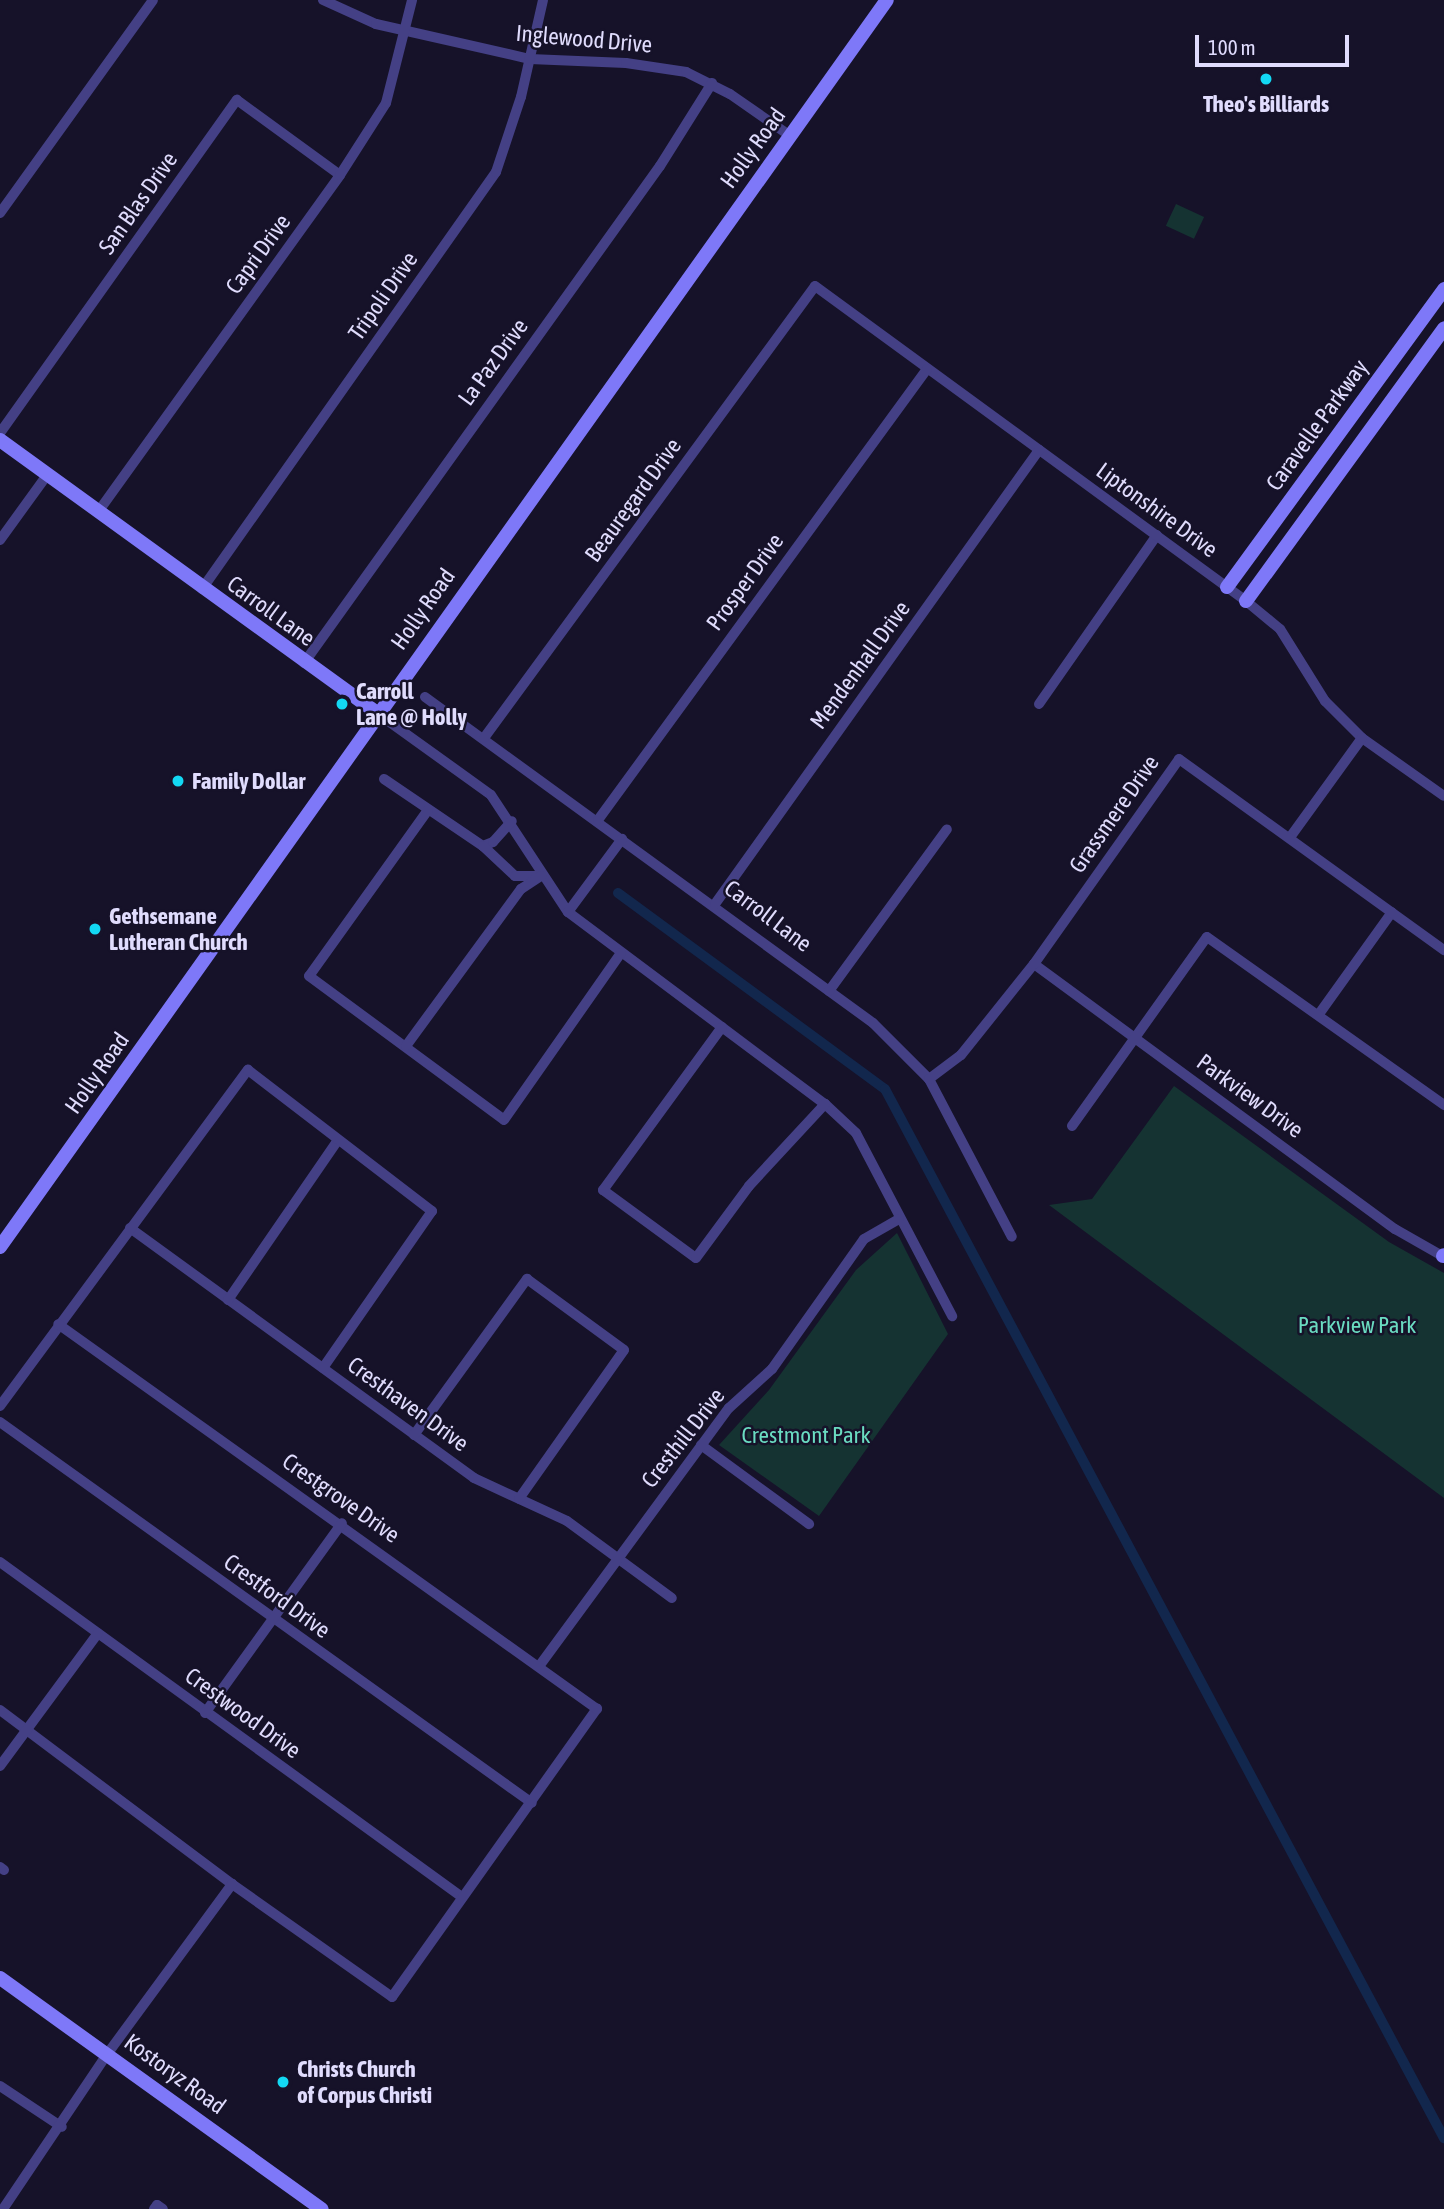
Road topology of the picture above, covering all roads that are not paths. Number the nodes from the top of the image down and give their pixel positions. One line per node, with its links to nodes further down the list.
1 (153, 0): 11 (street)
2 (323, 0): 6 (street, Inglewood Drive)
3 (412, 0): 6 (street, Capri Drive)
4 (543, 0): 7 (street, Tripoli Drive)
5 (887, 0): 9 (main road, Holly Road)
6 (405, 31): 7 (street, Inglewood Drive); 10 (street, Capri Drive)
7 (530, 59): 8 (street, Inglewood Drive); 24 (street, Tripoli Drive)
8 (712, 83): 9 (street, Inglewood Drive); 26 (street, La Paz Drive)
9 (789, 135): 29 (main road, Holly Road)
10 (341, 175): 16 (street, San Blas Drive); 20 (street, Capri Drive)
11 (0, 213)
12 (815, 286): 15 (street, Liptonshire Drive); 30 (street, Beauregard Drive)
13 (1444, 289): 23 (main road, Caravelle Parkway)
14 (1444, 328): 25 (main road, Caravelle Parkway)
15 (927, 369): 18 (street, Liptonshire Drive); 35 (street, Prosper Drive)
16 (0, 433)
17 (0, 440): 19 (main road, Carroll Lane)
18 (1039, 450): 21 (street, Liptonshire Drive); 42 (street, Mendenhall Drive)
19 (47, 475): 20 (main road, Carroll Lane); 22 (street)
20 (98, 512): 24 (main road, Carroll Lane)
21 (1157, 535): 23 (street, Liptonshire Drive); 28 (street)
22 (0, 540)
23 (1227, 587): 25 (street, Liptonshire Drive)
24 (202, 589): 26 (main road, Carroll Lane)
25 (1247, 601): 31 (street, Liptonshire Drive)
26 (304, 663): 29 (main road, Carroll Lane)
27 (425, 697): 30 (street, Carroll Lane)
28 (1039, 704)
29 (377, 713): 36 (street, Carroll Lane); 61 (main road, Holly Road)
30 (484, 738): 35 (street, Carroll Lane)
31 (1362, 738): 33 (street, Liptonshire Drive); 38 (street)
32 (384, 779): 34 (street)
33 (1444, 796)
34 (428, 810): 40 (street); 52 (street)
35 (598, 820): 39 (street, Carroll Lane)
36 (512, 821): 40 (street); 41 (street, Carroll Lane)
37 (947, 829): 48 (street)
38 (1291, 836): 44 (street, Grassmere Drive); 47 (street, Grassmere Drive)
39 (622, 839): 42 (street, Carroll Lane); 43 (street)
40 (483, 846): 41 (street)
41 (541, 876): 43 (street, Carroll Lane); 52 (street)
42 (715, 904): 48 (street, Carroll Lane)
43 (568, 912): 46 (street, Carroll Lane)
44 (1392, 912): 45 (street, Grassmere Drive); 49 (street)
45 (1444, 950)
46 (621, 953): 50 (street, Carroll Lane); 52 (street)
47 (1034, 964): 51 (street, Parkview Drive); 53 (street, Grassmere Drive)
48 (829, 991): 53 (street, Carroll Lane)
49 (1320, 1014): 51 (street); 55 (street)
50 (722, 1027): 54 (street, Carroll Lane); 54 (street)
51 (1135, 1038): 56 (street); 62 (street, Parkview Drive)
52 (406, 1046)
53 (929, 1079): 60 (street, Carroll Lane)
54 (825, 1104): 58 (street, Carroll Lane)
55 (1444, 1105)
56 (1072, 1126)
57 (338, 1140): 59 (street); 63 (street); 66 (street)
58 (899, 1219): 64 (street, Carroll Lane); 70 (street, Cresthill Drive)
59 (130, 1228): 63 (street, Cresthaven Drive); 65 (street)
60 (1012, 1237)
61 (0, 1248)
62 (1444, 1256)
63 (228, 1300): 66 (street, Cresthaven Drive)
64 (952, 1316)
65 (58, 1324): 67 (street); 72 (street, Crestgrove Drive)
66 (323, 1368): 69 (street, Cresthaven Drive)
67 (0, 1406)
68 (0, 1422): 77 (street, Crestford Drive)
69 (414, 1435): 71 (street, Cresthaven Drive); 71 (street)
70 (701, 1445): 73 (street); 74 (street, Cresthill Drive)
71 (519, 1499): 74 (street, Cresthaven Drive)
72 (342, 1523): 77 (street); 79 (street, Crestgrove Drive)
73 (809, 1524)
74 (619, 1559): 76 (street, Cresthaven Drive); 79 (street, Cresthill Drive)
75 (0, 1562): 78 (street, Crestwood Drive)
76 (672, 1598)
77 (275, 1621): 81 (street); 84 (street, Crestford Drive)
78 (98, 1633): 81 (street, Crestwood Drive); 82 (street)
79 (540, 1665): 84 (street, Crestgrove Drive)
80 (0, 1710): 82 (street)
81 (205, 1713): 86 (street, Crestwood Drive)
82 (27, 1729): 83 (street); 85 (street)
83 (0, 1766)
84 (532, 1803): 86 (street)
85 (232, 1884): 86 (street); 88 (street)
86 (462, 1897)
87 (0, 1978): 88 (main road, Kostoryz Road)
88 (108, 2053): 90 (street); 92 (main road, Kostoryz Road)
89 (0, 2086): 90 (street)
90 (62, 2127): 91 (street)
91 (3, 2209)
92 (322, 2209)

